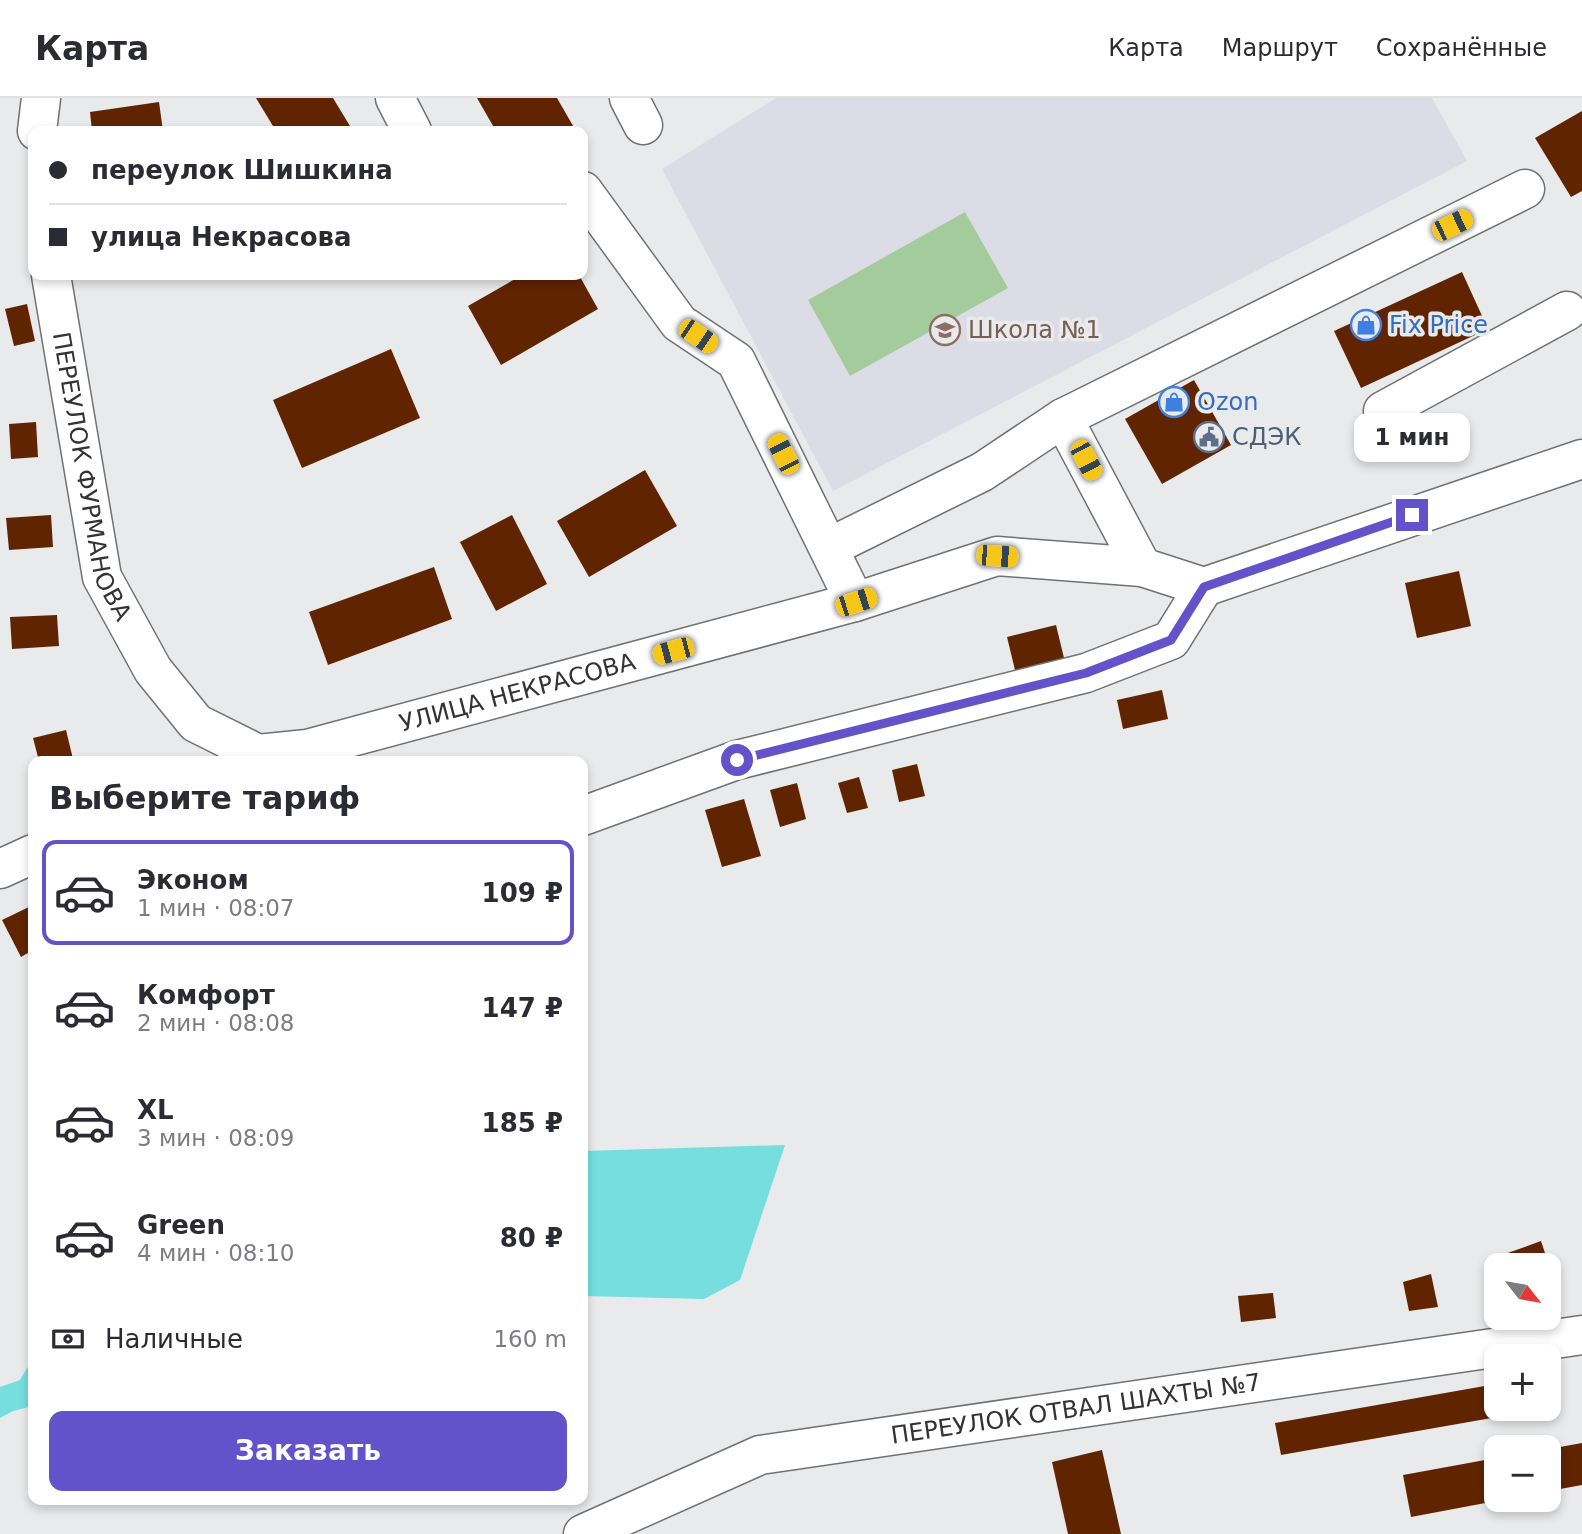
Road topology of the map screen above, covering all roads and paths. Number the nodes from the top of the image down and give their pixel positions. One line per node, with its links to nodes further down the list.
1 (41, 98): 3 (street)
2 (395, 98): 4 (street)
3 (38, 126)
4 (409, 126)
5 (1525, 189): 10 (street)
6 (588, 198): 12 (street)
7 (55, 280): 16 (street, ПЕРЕУЛОК ФУРМАНОВА)
8 (1567, 310): 9 (street)
9 (1383, 411)
10 (1063, 418): 12 (street); 13 (street)
11 (1582, 459): 14 (street)
12 (830, 547): 15 (street)
13 (1142, 567): 14 (street, УЛИЦА НЕКРАСОВА); 15 (street, УЛИЦА НЕКРАСОВА)
14 (1204, 587): 19 (street)
15 (856, 602): 18 (street, УЛИЦА НЕКРАСОВА)
16 (153, 670): 17 (street, УЛИЦА НЕКРАСОВА)
17 (248, 756)
18 (263, 756)
19 (588, 814)
20 (28, 856): 21 (street)
21 (0, 869)
22 (1582, 1335): 23 (street, ПЕРЕУЛОК ОТВАЛ ШАХТЫ №7)
23 (583, 1534)

